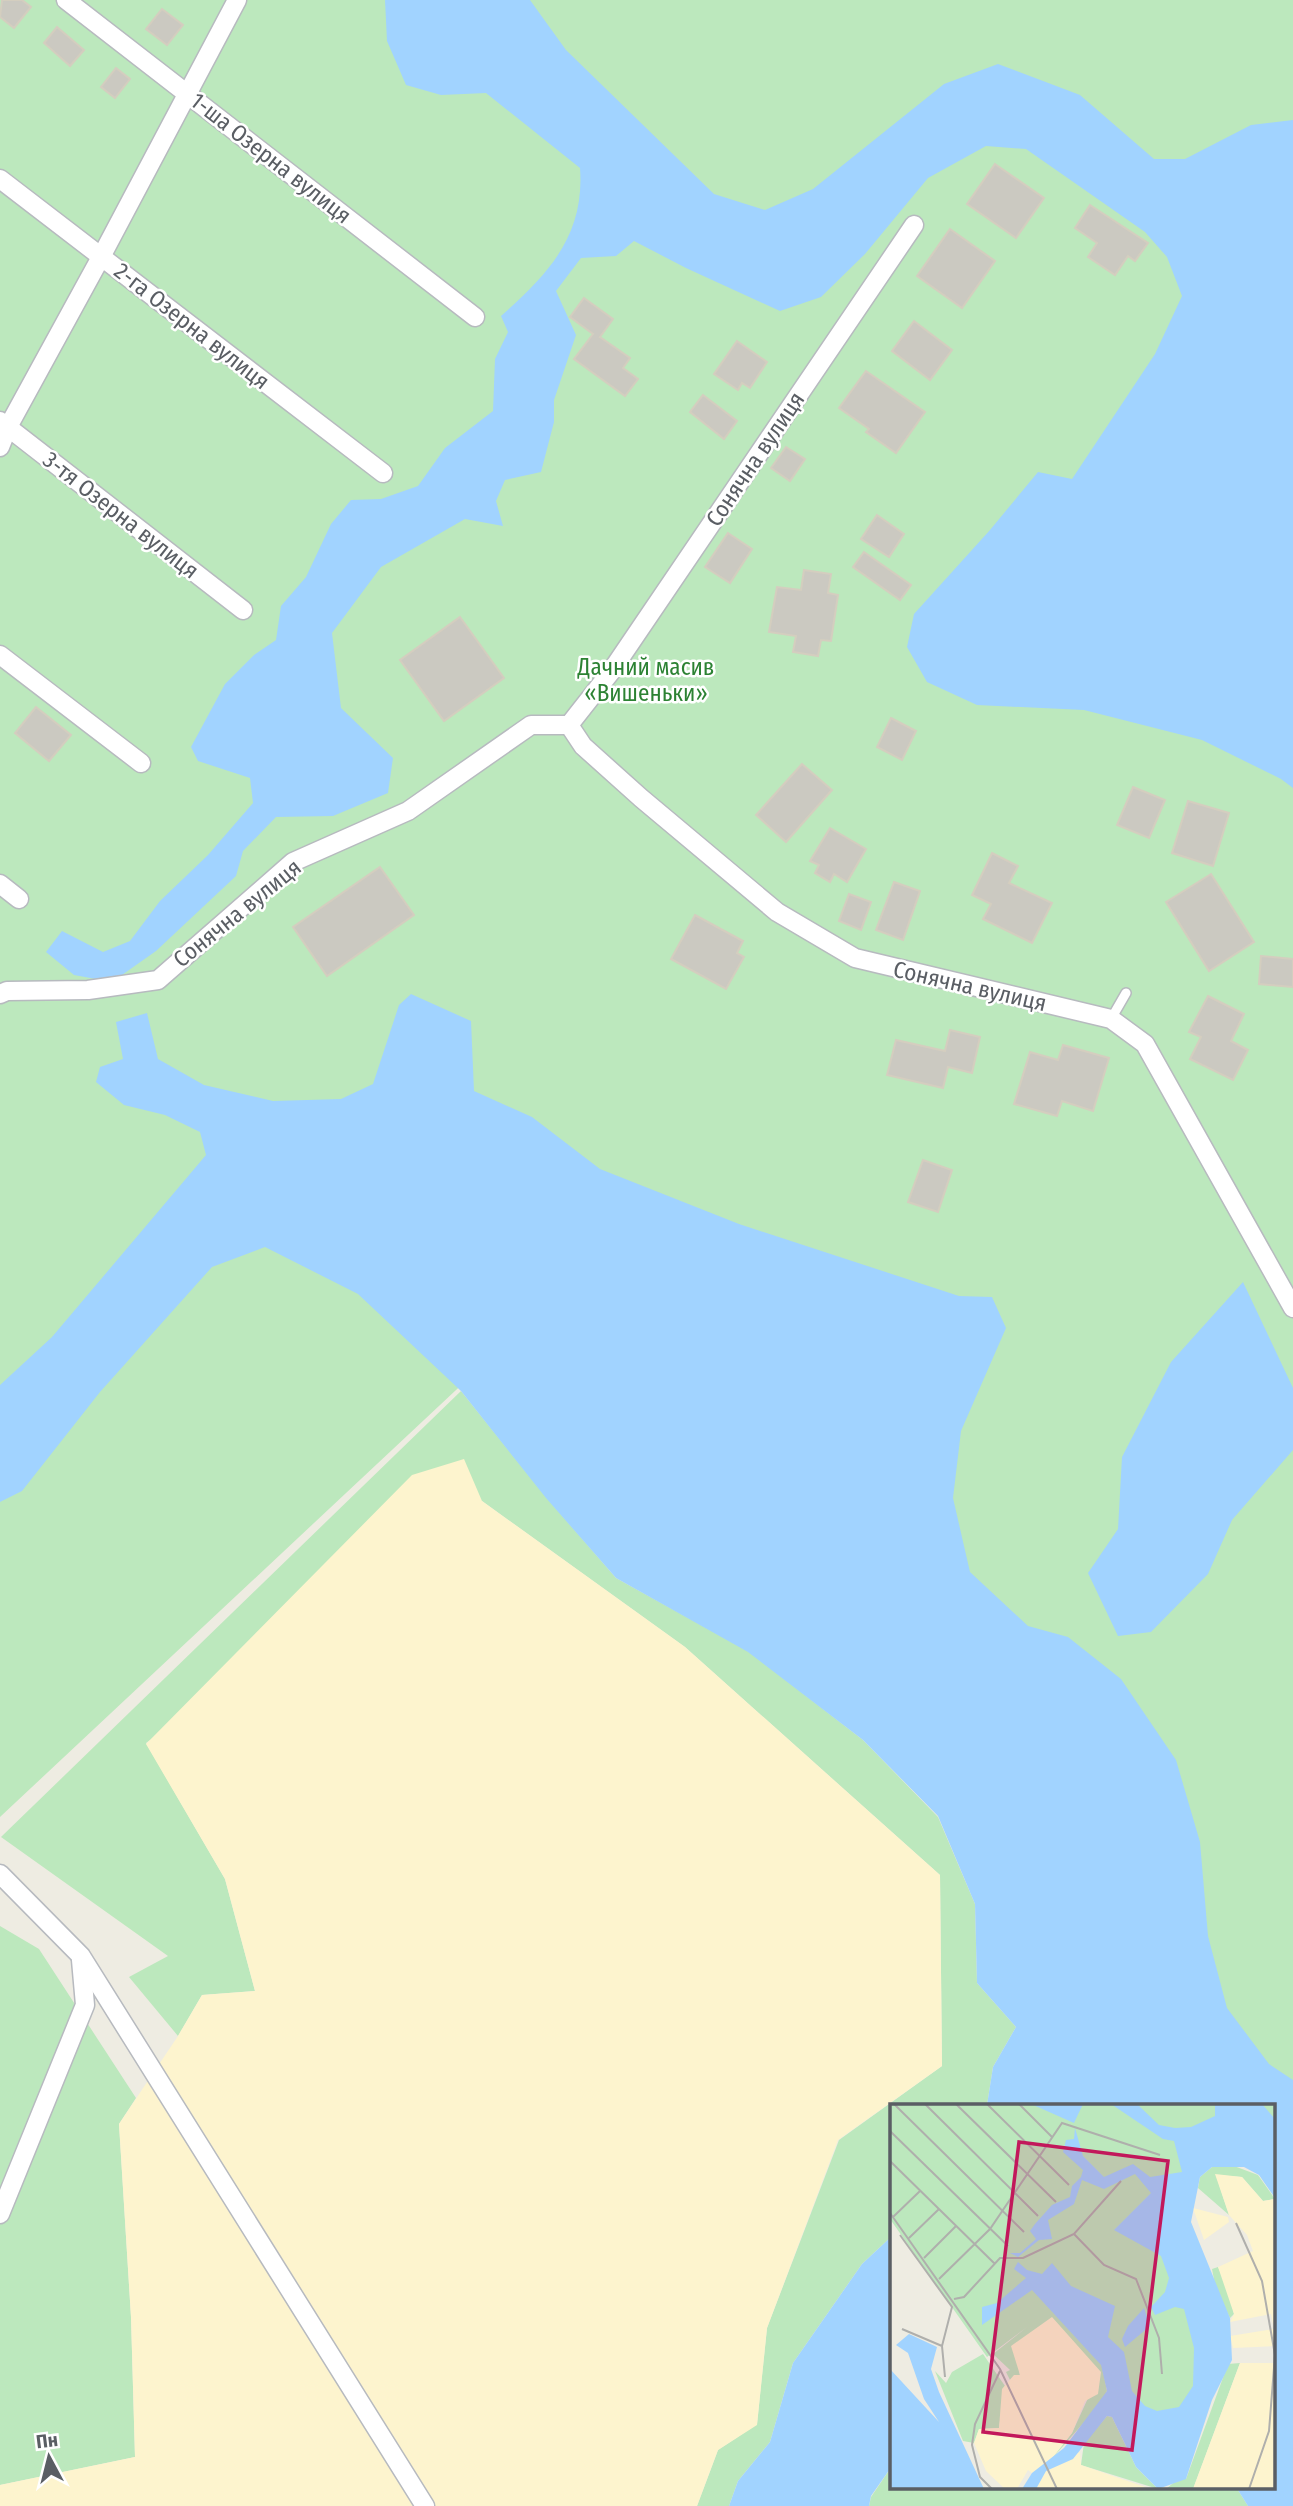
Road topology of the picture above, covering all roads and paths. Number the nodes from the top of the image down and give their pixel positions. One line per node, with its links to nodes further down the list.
1 (66, 0): 3 (street, 1-ша Озерна вулиця)
2 (237, 0): 3 (street)
3 (188, 94): 6 (street); 7 (street, 1-ша Озерна вулиця)
4 (0, 179): 6 (street, 2-га Озерна вулиця)
5 (914, 225): 13 (street, Сонячна вулиця)
6 (101, 257): 8 (street); 10 (street, 2-га Озерна вулиця)
7 (475, 317)
8 (4, 424): 9 (street); 11 (street, 3-тя Озерна вулиця)
9 (0, 447)
10 (383, 473)
11 (243, 610)
12 (0, 655): 14 (street)
13 (569, 725): 18 (street, Сонячна вулиця); 19 (street, Сонячна вулиця)
14 (141, 763)
15 (0, 884): 16 (street)
16 (19, 899)
17 (1126, 993): 19 (lane)
18 (0, 994)
19 (1111, 1019): 20 (street, Сонячна вулиця)
20 (1293, 1308)
21 (0, 1874): 22 (street)
22 (81, 1956): 23 (street); 24 (street)
23 (0, 2214)
24 (425, 2506)

